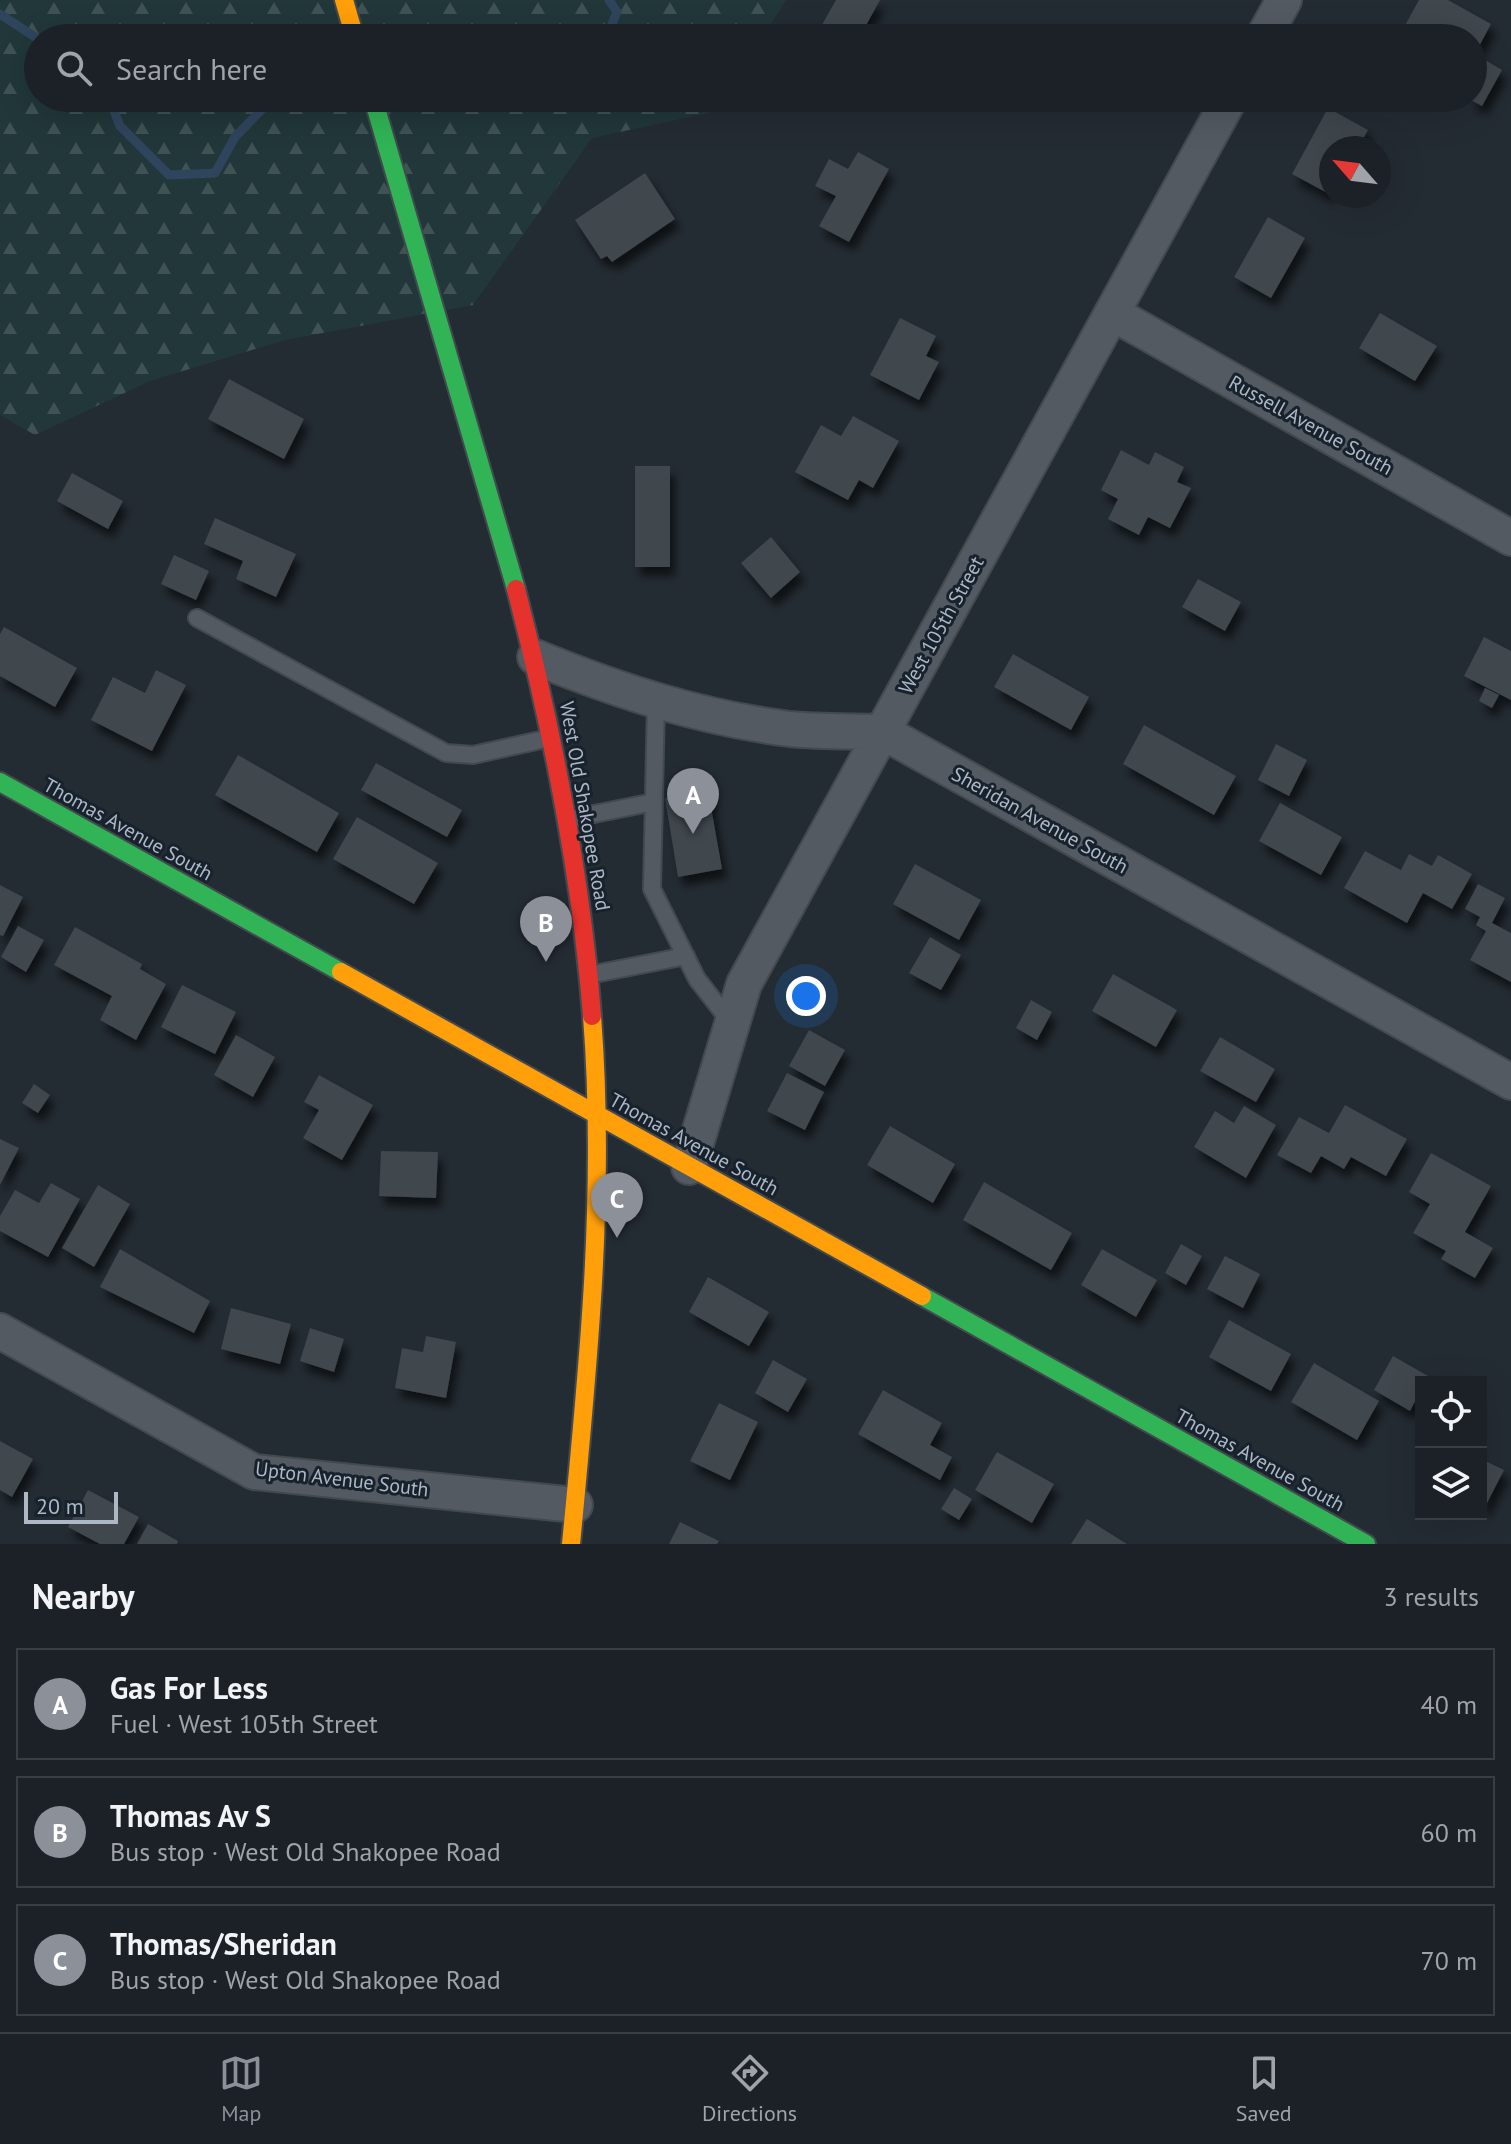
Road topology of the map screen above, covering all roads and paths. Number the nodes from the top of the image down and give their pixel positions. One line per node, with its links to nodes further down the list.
1 (344, 0): 3 (street)
2 (1284, 0): 4 (street)
3 (351, 24)
4 (1271, 24)
5 (377, 112): 10 (street, West Old Shakopee Road)
6 (1222, 112): 7 (street, West 105th Street)
7 (1112, 313): 8 (street, Russell Avenue South); 12 (street, West 105th Street)
8 (1511, 538)
9 (197, 618): 13 (lane)
10 (535, 657): 11 (street, Sheridan Avenue South); 13 (street, West Old Shakopee Road)
11 (656, 701): 12 (street, Sheridan Avenue South); 15 (lane)
12 (883, 732): 19 (street, West 105th Street); 20 (street, Sheridan Avenue South)
13 (552, 738): 16 (street, West Old Shakopee Road)
14 (0, 782): 21 (street, Thomas Avenue South)
15 (654, 802): 16 (lane); 17 (lane)
16 (568, 819): 18 (street, West Old Shakopee Road)
17 (686, 956): 18 (lane); 19 (lane)
18 (589, 975): 21 (street, West Old Shakopee Road)
19 (732, 1024): 22 (street, West 105th Street)
20 (1511, 1082)
21 (598, 1116): 22 (street, Thomas Avenue South); 24 (street, West Old Shakopee Road)
22 (689, 1167): 26 (street, Thomas Avenue South)
23 (0, 1331): 24 (street, Upton Avenue South)
24 (575, 1505): 25 (street, West Old Shakopee Road)
25 (571, 1544)
26 (1366, 1544)

